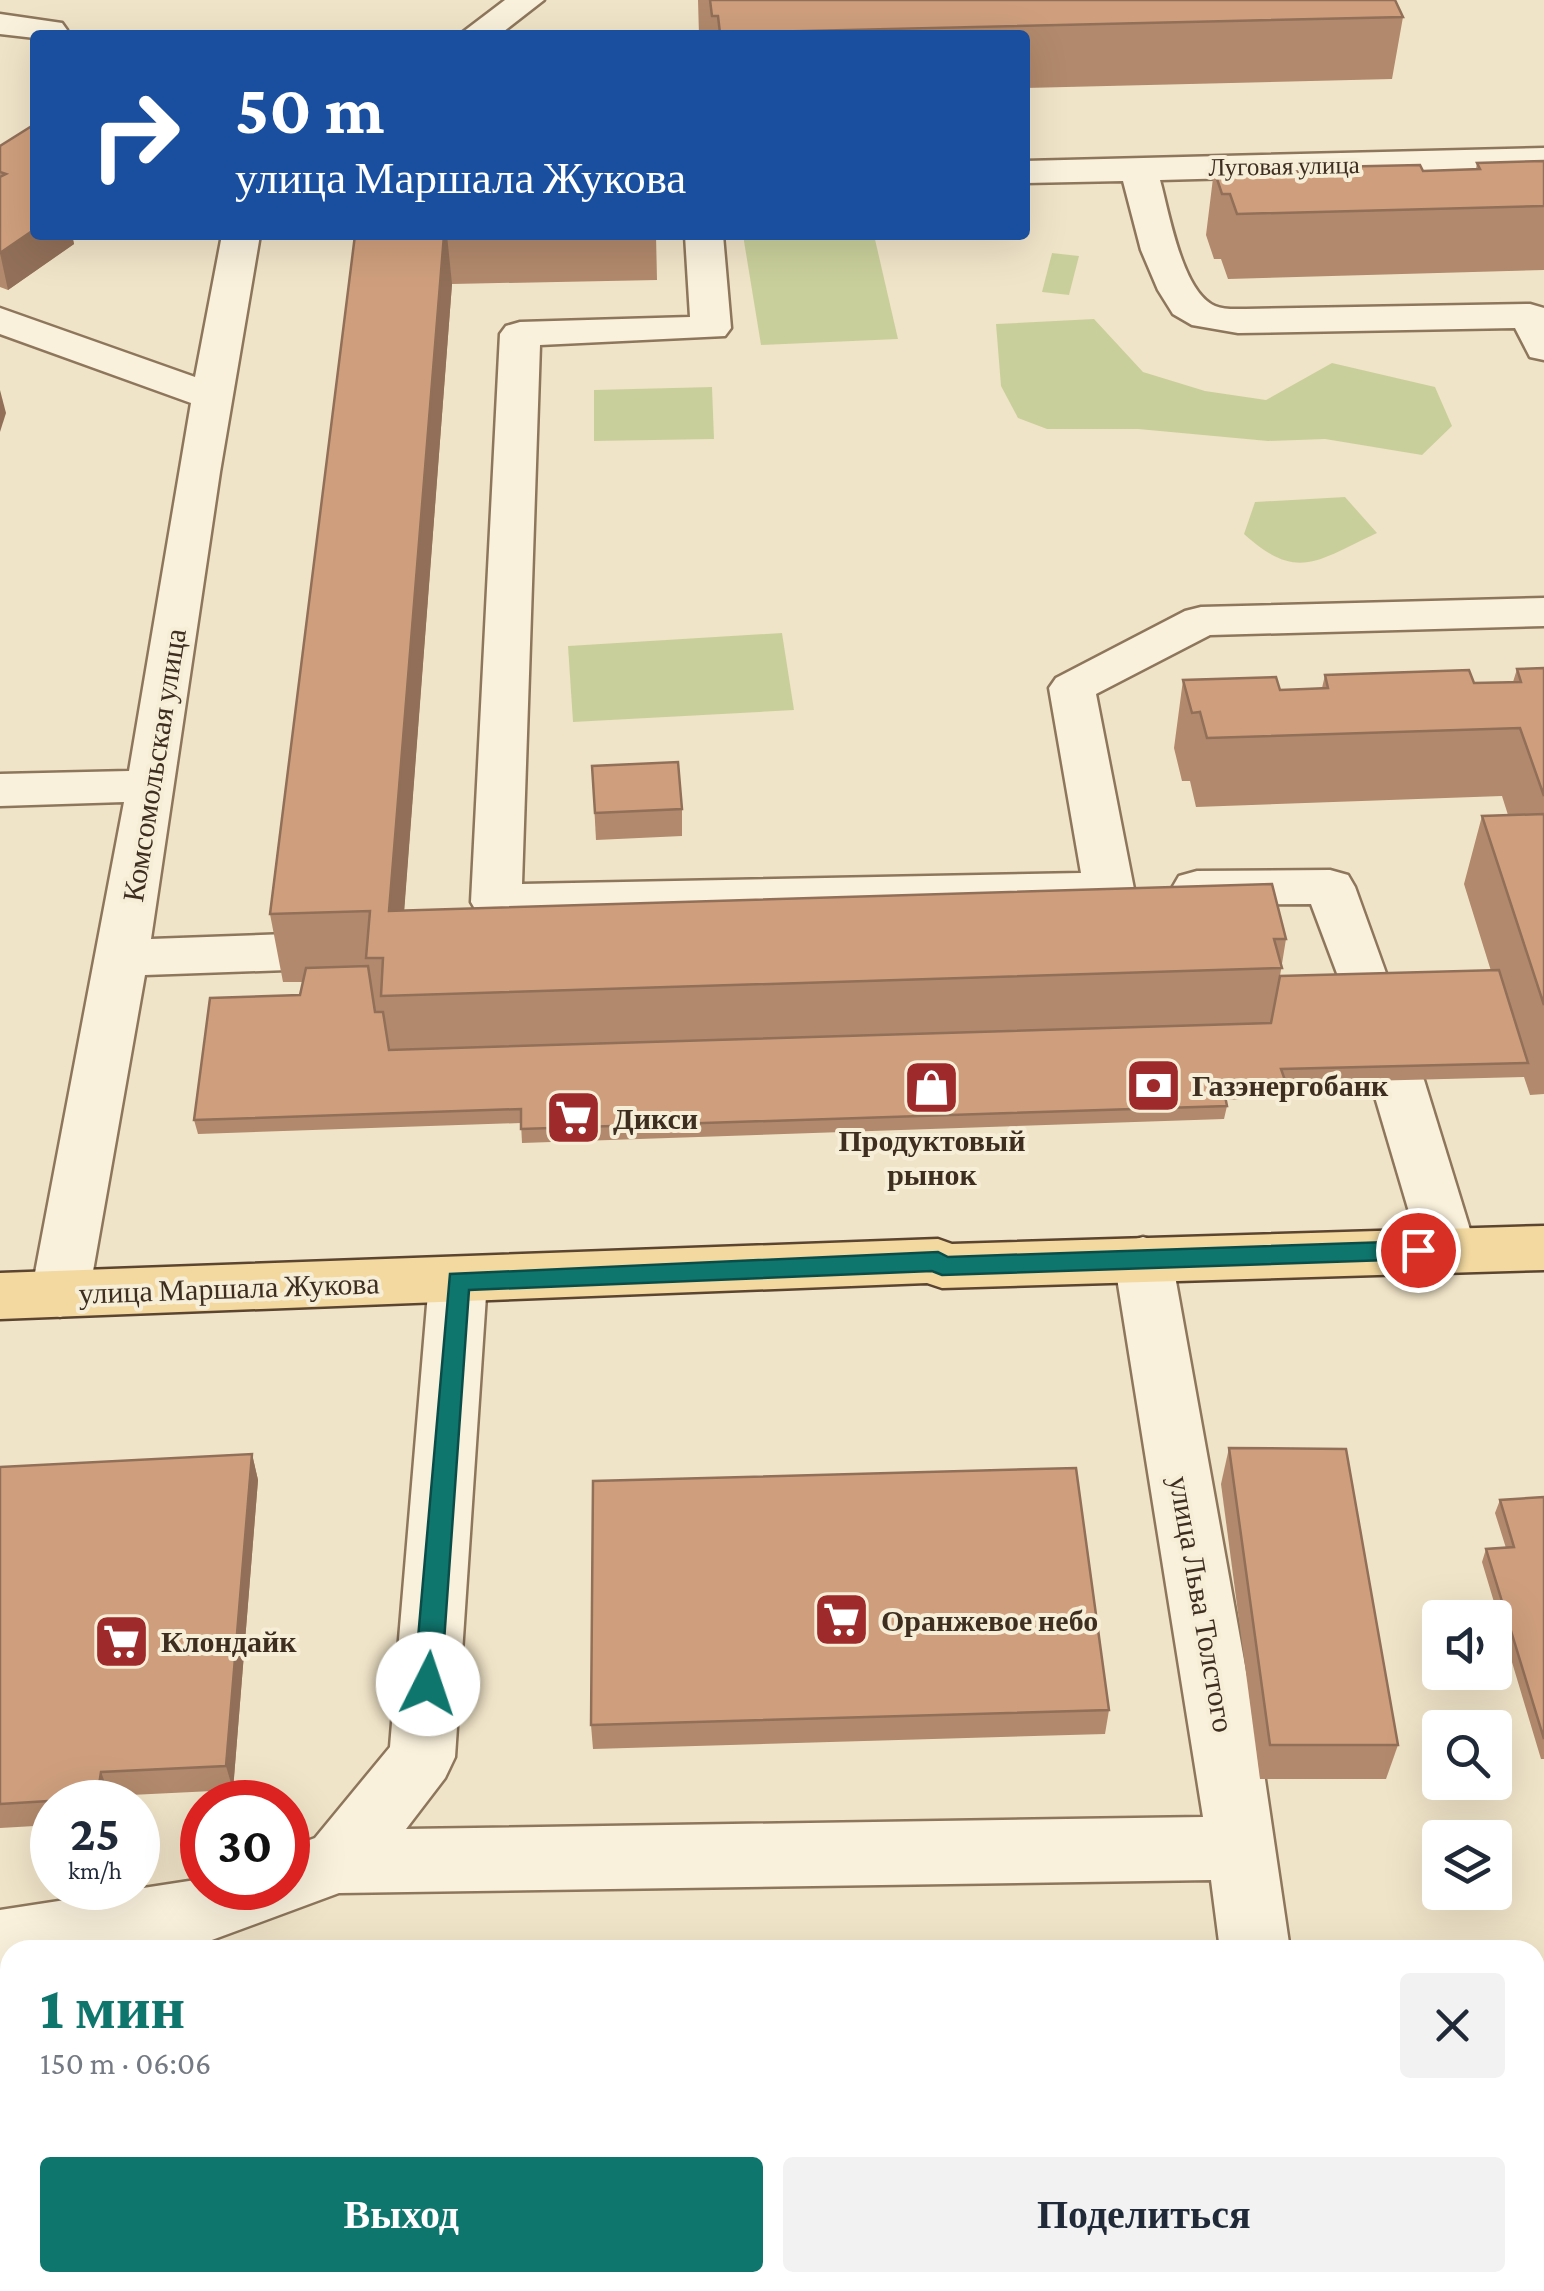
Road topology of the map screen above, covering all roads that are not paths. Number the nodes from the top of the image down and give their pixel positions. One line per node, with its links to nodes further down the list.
1 (527, 0): 4 (street)
2 (0, 24): 3 (street)
3 (50, 30)
4 (483, 30)
5 (0, 55): 6 (street)
6 (30, 61)
7 (1537, 151): 8 (street, Луговая улица)
8 (1139, 170): 9 (street, Луговая улица); 13 (street)
9 (1030, 172)
10 (240, 240): 14 (street, Комсомольская улица)
11 (704, 240): 19 (street)
12 (8, 328): 14 (street)
13 (1544, 348)
14 (212, 397): 16 (street, Комсомольская улица)
15 (1544, 612): 18 (street)
16 (151, 786): 17 (street); 22 (street, Комсомольская улица)
17 (0, 790)
18 (1109, 888): 19 (street); 23 (street)
19 (496, 902): 20 (street)
20 (474, 947)
21 (287, 952): 22 (street)
22 (122, 958): 29 (street, Комсомольская улица)
23 (1365, 987)
24 (1397, 1080): 26 (street)
25 (1544, 1248): 26 (main road, улица Маршала Жукова)
26 (1448, 1249): 27 (main road, улица Маршала Жукова)
27 (1143, 1259): 28 (main road, улица Маршала Жукова); 31 (street, улица Льва Толстого)
28 (458, 1281): 29 (main road, улица Маршала Жукова); 32 (street)
29 (60, 1294): 30 (main road, улица Маршала Жукова)
30 (0, 1296)
31 (1242, 1848): 32 (street); 35 (street, улица Льва Толстого)
32 (313, 1871)
33 (207, 1910): 34 (street)
34 (21, 1940)
35 (1254, 1940)

